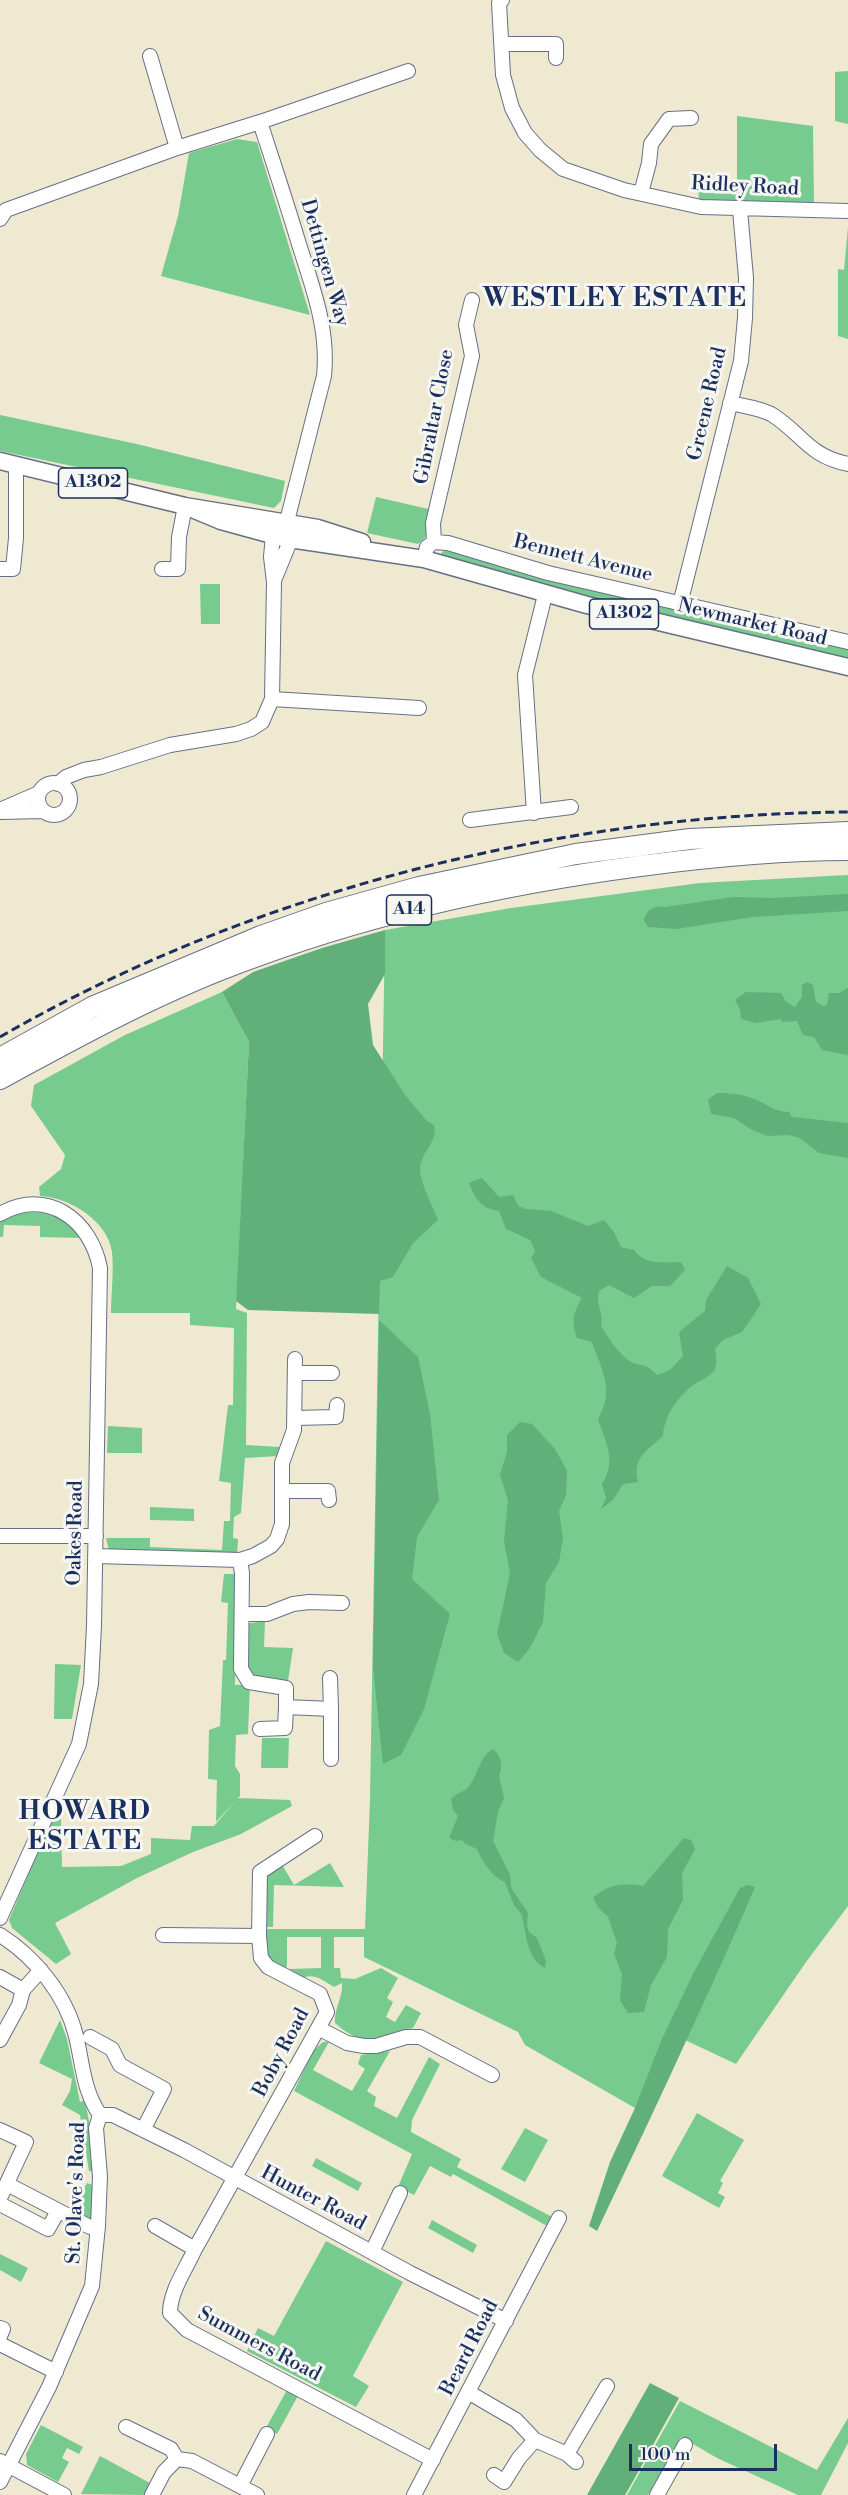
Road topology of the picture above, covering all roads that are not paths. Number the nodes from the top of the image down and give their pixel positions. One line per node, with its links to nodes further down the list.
1 (502, 0): 2 (street, Ridley Road)
2 (502, 44): 4 (street); 9 (street, Ridley Road)
3 (150, 56): 8 (street)
4 (556, 58)
5 (408, 70): 7 (street)
6 (691, 118): 9 (street)
7 (260, 122): 8 (street); 18 (street, Dettingen Way)
8 (177, 147): 12 (street)
9 (641, 193): 10 (street, Ridley Road)
10 (740, 210): 11 (street, Ridley Road); 14 (street, Greene Road)
11 (848, 210)
12 (2, 212)
13 (472, 300): 21 (street, Gibraltar Close)
14 (730, 403): 16 (street); 28 (street, Greene Road)
15 (8, 463): 17 (main road, Newmarket Road / A1302); 24 (street)
16 (848, 464)
17 (185, 506): 18 (main road, Newmarket Road / A1302); 19 (main road, Newmarket Road / A1302); 25 (street)
18 (287, 521): 19 (street); 20 (street); 22 (main road, Newmarket Road / A1302)
19 (273, 535): 20 (main road, Newmarket Road / A1302); 26 (street)
20 (291, 539): 22 (main road, Newmarket Road / A1302); 26 (street)
21 (434, 542): 23 (street); 28 (street, Bennett Avenue)
22 (403, 555): 23 (main road, Newmarket Road / A1302)
23 (424, 560): 27 (main road, Newmarket Road / A1302)
24 (1, 569)
25 (162, 569)
26 (274, 582): 31 (street)
27 (544, 595): 30 (main road, Newmarket Road / A1302); 38 (street)
28 (680, 604): 29 (street, Bennett Avenue)
29 (848, 642)
30 (848, 667)
31 (272, 699): 32 (street); 33 (street)
32 (419, 708)
33 (63, 788): 34 (street); 37 (street)
34 (39, 793): 36 (street); 37 (street)
35 (571, 807): 38 (street)
36 (0, 811): 37 (street)
37 (44, 811)
38 (534, 813): 39 (street)
39 (471, 820)
40 (848, 832): 42 (highway, A14)
41 (848, 850): 43 (highway, A14)
42 (0, 1058)
43 (0, 1079)
44 (0, 1214): 51 (street, Oakes Road)
45 (332, 1373): 47 (street)
46 (337, 1405): 47 (street)
47 (295, 1418): 48 (street)
48 (282, 1491): 49 (street); 53 (street)
49 (329, 1500)
50 (0, 1536): 51 (street)
51 (96, 1536): 52 (street, Oakes Road)
52 (95, 1556): 53 (street); 62 (street, Oakes Road)
53 (240, 1560): 55 (street)
54 (342, 1603): 55 (street)
55 (242, 1614): 57 (street)
56 (330, 1678): 58 (street)
57 (285, 1707): 58 (street); 59 (street)
58 (331, 1709): 60 (street)
59 (260, 1729)
60 (332, 1759)
61 (315, 1836): 65 (street, Boby Road)
62 (0, 1918)
63 (0, 1935): 66 (street, St. Olave's Road)
64 (163, 1935): 65 (street)
65 (259, 1936): 69 (street, Boby Road)
66 (41, 1970): 68 (street); 73 (street, St. Olave's Road)
67 (0, 1977): 68 (street)
68 (23, 1990): 71 (street)
69 (318, 2028): 72 (street); 76 (street, Boby Road)
70 (90, 2037): 75 (street)
71 (0, 2040)
72 (492, 2075)
73 (100, 2115): 75 (street, Hunter Road); 83 (street, St. Olave's Road)
74 (0, 2130): 77 (street)
75 (143, 2130): 76 (street, Hunter Road)
76 (235, 2179): 85 (street, Summers Road); 86 (street, Hunter Road)
77 (7, 2184): 79 (street); 81 (street)
78 (400, 2193): 86 (street)
79 (0, 2198)
80 (0, 2204): 81 (street)
81 (58, 2211): 83 (street)
82 (560, 2218): 87 (street, Beard Road)
83 (98, 2226): 91 (street, St. Olave's Road)
84 (155, 2226): 85 (street)
85 (195, 2249): 99 (street, Summers Road)
86 (372, 2252): 87 (street, Hunter Road)
87 (506, 2321): 93 (street, Beard Road)
88 (0, 2328): 89 (street)
89 (0, 2336)
90 (0, 2344): 91 (street)
91 (56, 2372): 100 (street, St. Olave's Road)
92 (607, 2386): 96 (street)
93 (468, 2392): 96 (street); 99 (street, Beard Road)
94 (126, 2427): 98 (street)
95 (267, 2434): 103 (street)
96 (535, 2440): 101 (street)
97 (685, 2445): 108 (street)
98 (177, 2459): 103 (street); 105 (street)
99 (433, 2460): 107 (street, Beard Road)
100 (4, 2463): 102 (street, St. Olave's Road); 104 (street)
101 (494, 2475)
102 (0, 2482)
103 (240, 2486): 106 (street)
104 (64, 2495)
105 (152, 2495)
106 (257, 2495)
107 (414, 2495)
108 (657, 2495)

